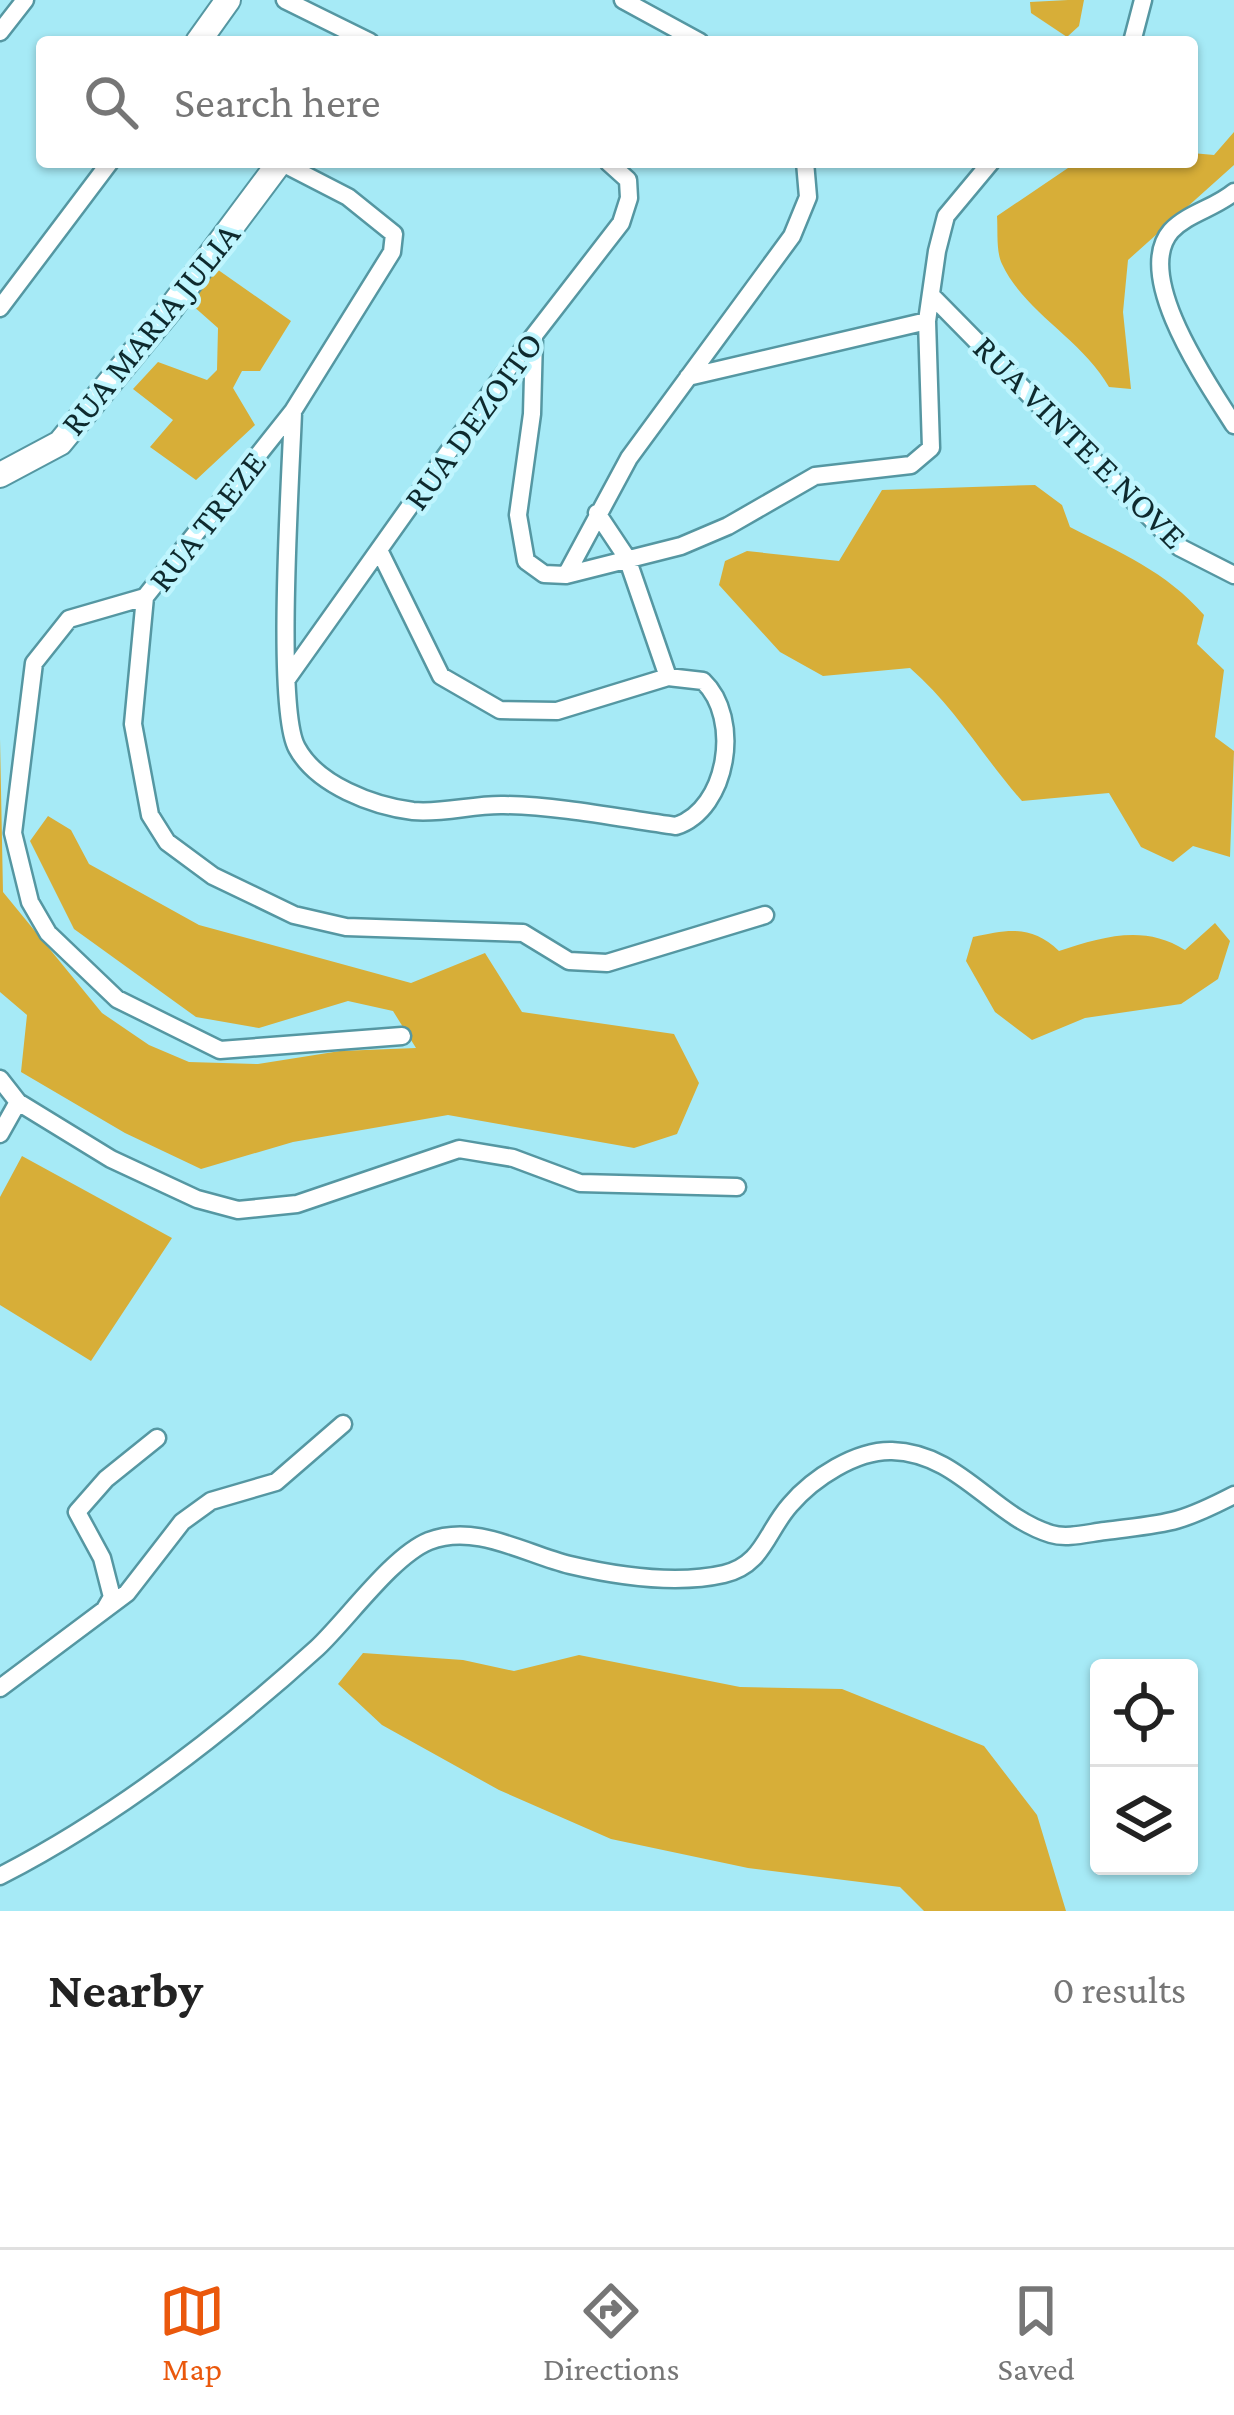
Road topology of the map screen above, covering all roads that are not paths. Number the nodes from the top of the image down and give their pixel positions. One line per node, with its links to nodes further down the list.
1 (25, 0): 6 (street)
2 (228, 0): 7 (street)
3 (285, 0): 8 (street)
4 (623, 0): 9 (street)
5 (1143, 0): 10 (street)
6 (0, 32)
7 (202, 36)
8 (358, 36)
9 (689, 36)
10 (1134, 36)
11 (105, 168): 19 (street)
12 (276, 168): 27 (street, RUA MARIA JULIA)
13 (292, 168): 25 (street, RUA TREZE)
14 (614, 168): 21 (street, RUA DEZOITO)
15 (806, 168): 22 (street)
16 (986, 168): 18 (street)
17 (1234, 192): 26 (street)
18 (934, 298): 20 (street); 32 (street, RUA VINTE E NOVE)
19 (0, 308)
20 (927, 321): 22 (street); 30 (street)
21 (534, 338): 23 (street, RUA DEZOITO); 24 (street)
22 (687, 377): 28 (street)
23 (501, 378): 24 (street); 29 (street, RUA DEZOITO)
24 (533, 395): 31 (street)
25 (293, 411): 33 (street, RUA TREZE); 35 (street)
26 (1234, 425)
27 (0, 475)
28 (597, 513): 30 (street); 31 (street)
29 (379, 550): 34 (street); 35 (street, RUA DEZOITO)
30 (627, 558): 31 (street); 34 (street)
31 (566, 575)
32 (1234, 575)
33 (145, 597): 36 (street, RUA TREZE); 37 (street)
34 (668, 677): 35 (street)
35 (286, 680)
36 (766, 915)
37 (402, 1036)
38 (0, 1079): 39 (street)
39 (19, 1102): 40 (street); 41 (street)
40 (0, 1134)
41 (737, 1187)
42 (343, 1424): 45 (street)
43 (157, 1438): 45 (street)
44 (1234, 1495): 47 (street)
45 (102, 1615): 46 (street)
46 (0, 1688)
47 (0, 1876)

